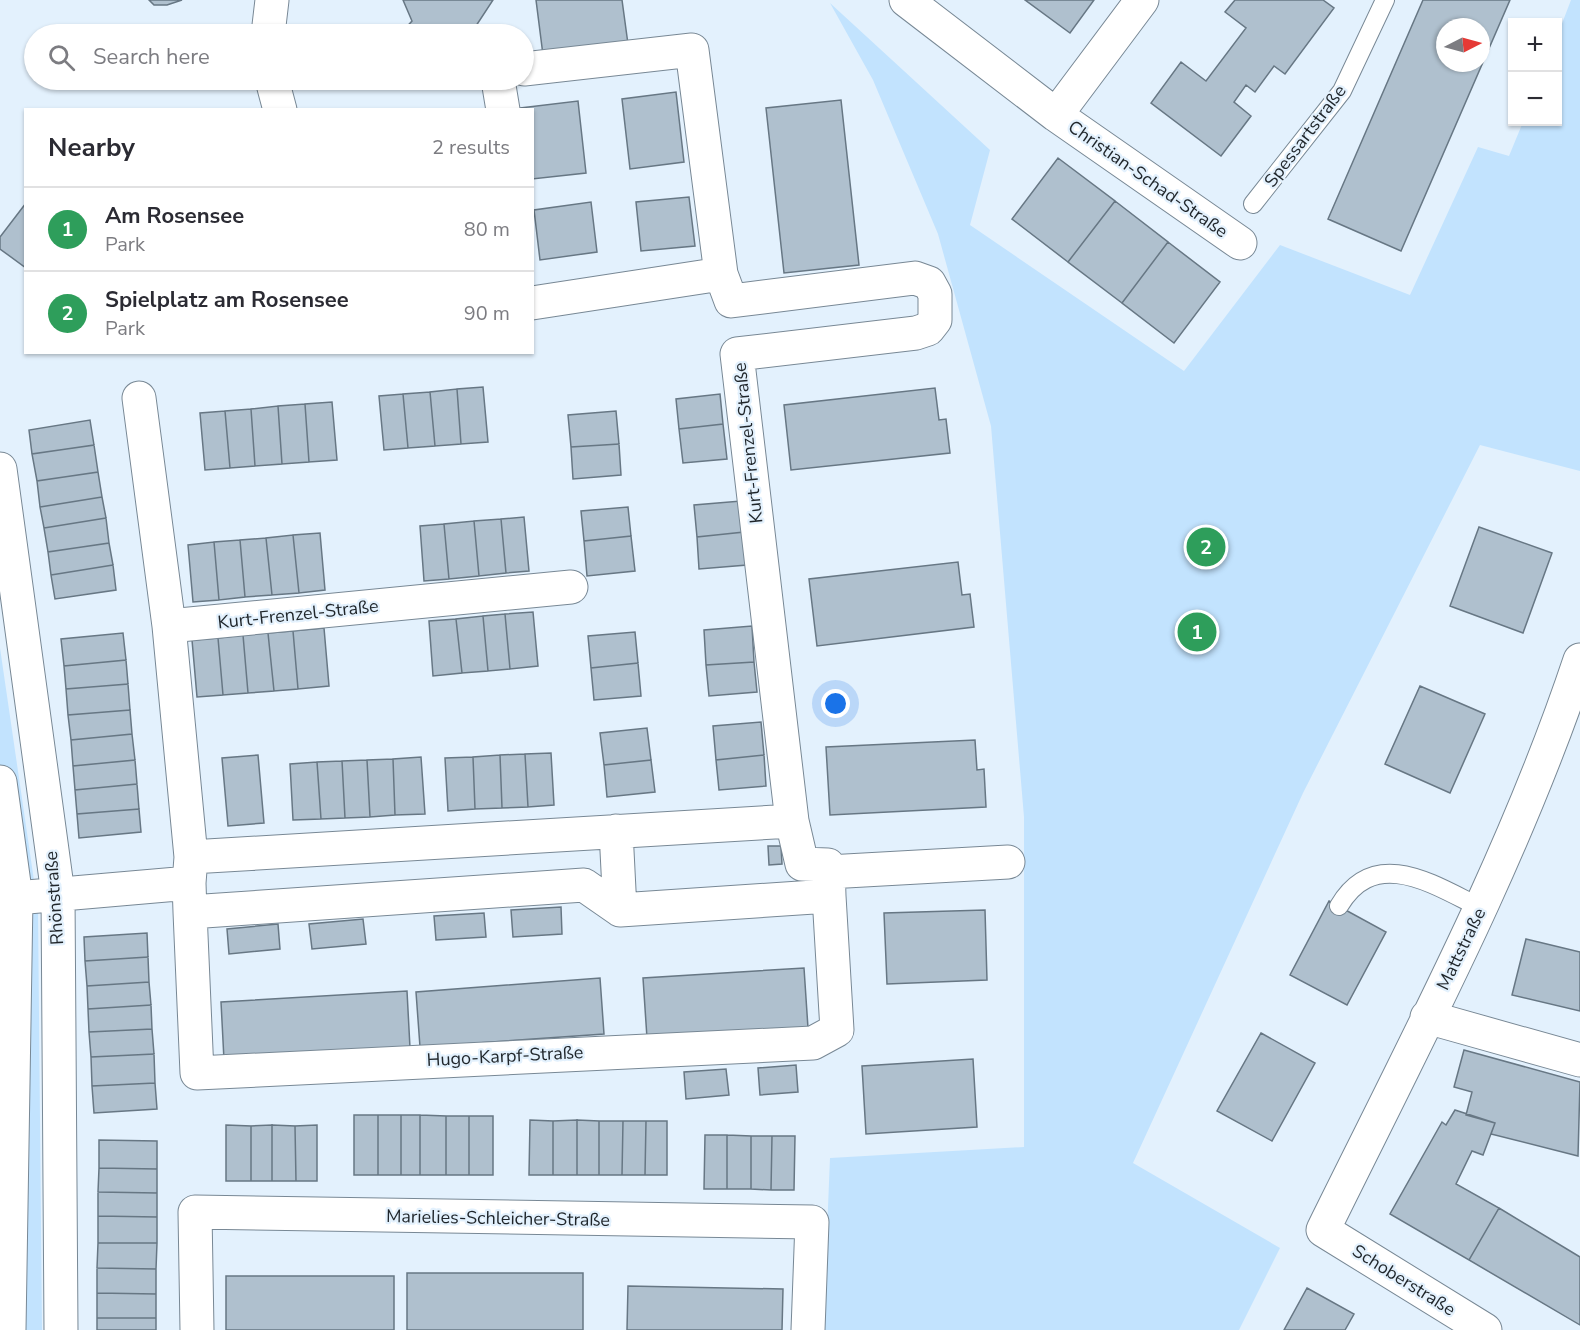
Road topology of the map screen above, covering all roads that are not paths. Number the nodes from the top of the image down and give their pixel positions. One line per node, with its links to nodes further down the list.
1 (272, 0): 5 (street)
2 (906, 0): 11 (street, Christian-Schad-Straße)
3 (1142, 0): 11 (street, Christian-Schad-Straße)
4 (1385, 0): 12 (lane, Spessartstraße)
5 (269, 24)
6 (534, 68): 14 (street, Kurt-Frenzel-Straße)
7 (275, 90): 9 (street)
8 (500, 90): 10 (street)
9 (279, 108)
10 (503, 108)
11 (1056, 115): 13 (street, Christian-Schad-Straße)
12 (1253, 204)
13 (1240, 243)
14 (722, 274): 15 (street); 23 (street, Kurt-Frenzel-Straße)
15 (534, 303)
16 (139, 398): 19 (street)
17 (0, 469): 28 (street, Rhönstraße)
18 (571, 587): 19 (street, Kurt-Frenzel-Straße)
19 (169, 626): 26 (street)
20 (1580, 660): 21 (street, Mattstraße)
21 (1570, 720): 31 (street, Mattstraße)
22 (0, 782): 29 (street, Rhönstraße)
23 (792, 821): 24 (street); 27 (street)
24 (616, 831): 26 (street); 32 (street)
25 (1008, 862): 27 (street)
26 (190, 884): 27 (street, Hugo-Karpf-Straße); 28 (street); 32 (street)
27 (829, 884): 32 (street)
28 (58, 894): 29 (street); 37 (street, Rhönstraße)
29 (16, 898): 36 (street, Rhönstraße)
30 (1338, 906): 31 (lane)
31 (1481, 908): 33 (street, Mattstraße)
32 (620, 910)
33 (1427, 1017): 34 (street); 35 (street, Mattstraße)
34 (1580, 1060)
35 (1323, 1230): 40 (street, Schoberstraße)
36 (9, 1330)
37 (61, 1330)
38 (197, 1330): 39 (street, Marielies-Schleicher-Straße)
39 (808, 1330)
40 (1485, 1330)

